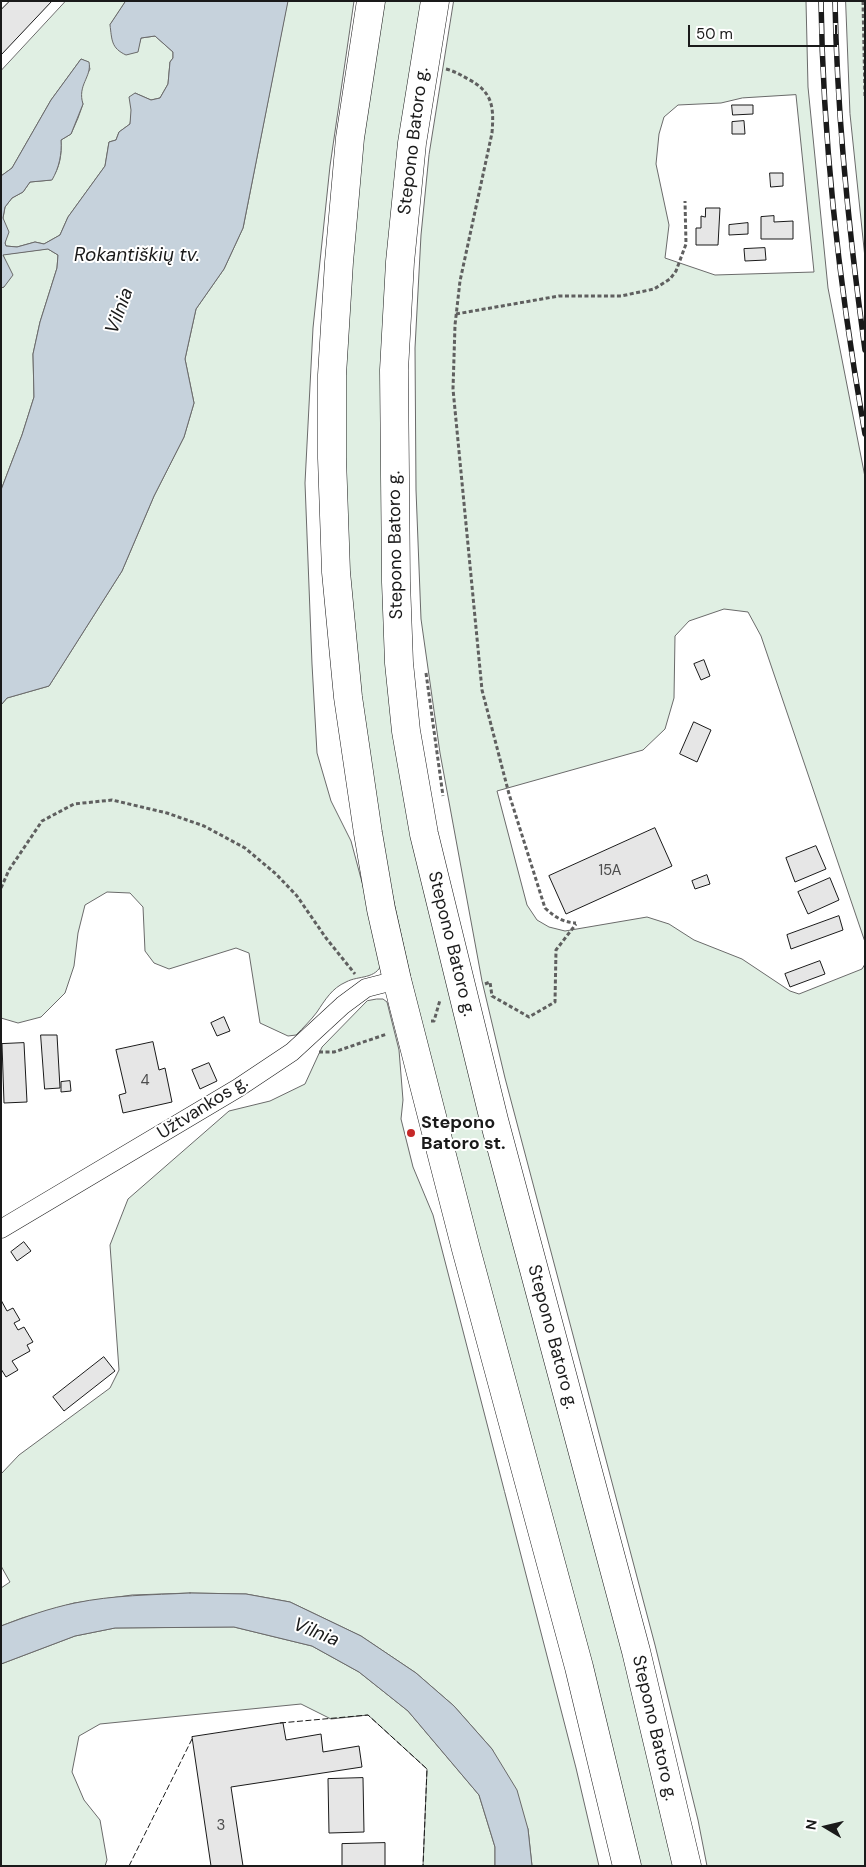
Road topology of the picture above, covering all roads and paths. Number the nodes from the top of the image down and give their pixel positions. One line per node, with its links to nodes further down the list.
1 (371, 1): 11 (main road)
2 (435, 1): 18 (main road, Stepono Batoro g.)
3 (863, 1): 5 (path)
4 (438, 67): 7 (path)
5 (865, 97)
6 (685, 201): 7 (path)
7 (456, 314): 12 (path)
8 (425, 669): 9 (path)
9 (445, 805)
10 (1, 888): 13 (path)
11 (397, 980): 13 (street, Užtvankos g.); 14 (main road)
12 (490, 982)
13 (366, 988): 15 (street, Užtvankos g.)
14 (409, 1027): 15 (path); 17 (main road)
15 (292, 1052): 16 (street, Užtvankos g.)
16 (1, 1229)
17 (627, 1866)
18 (687, 1866)

